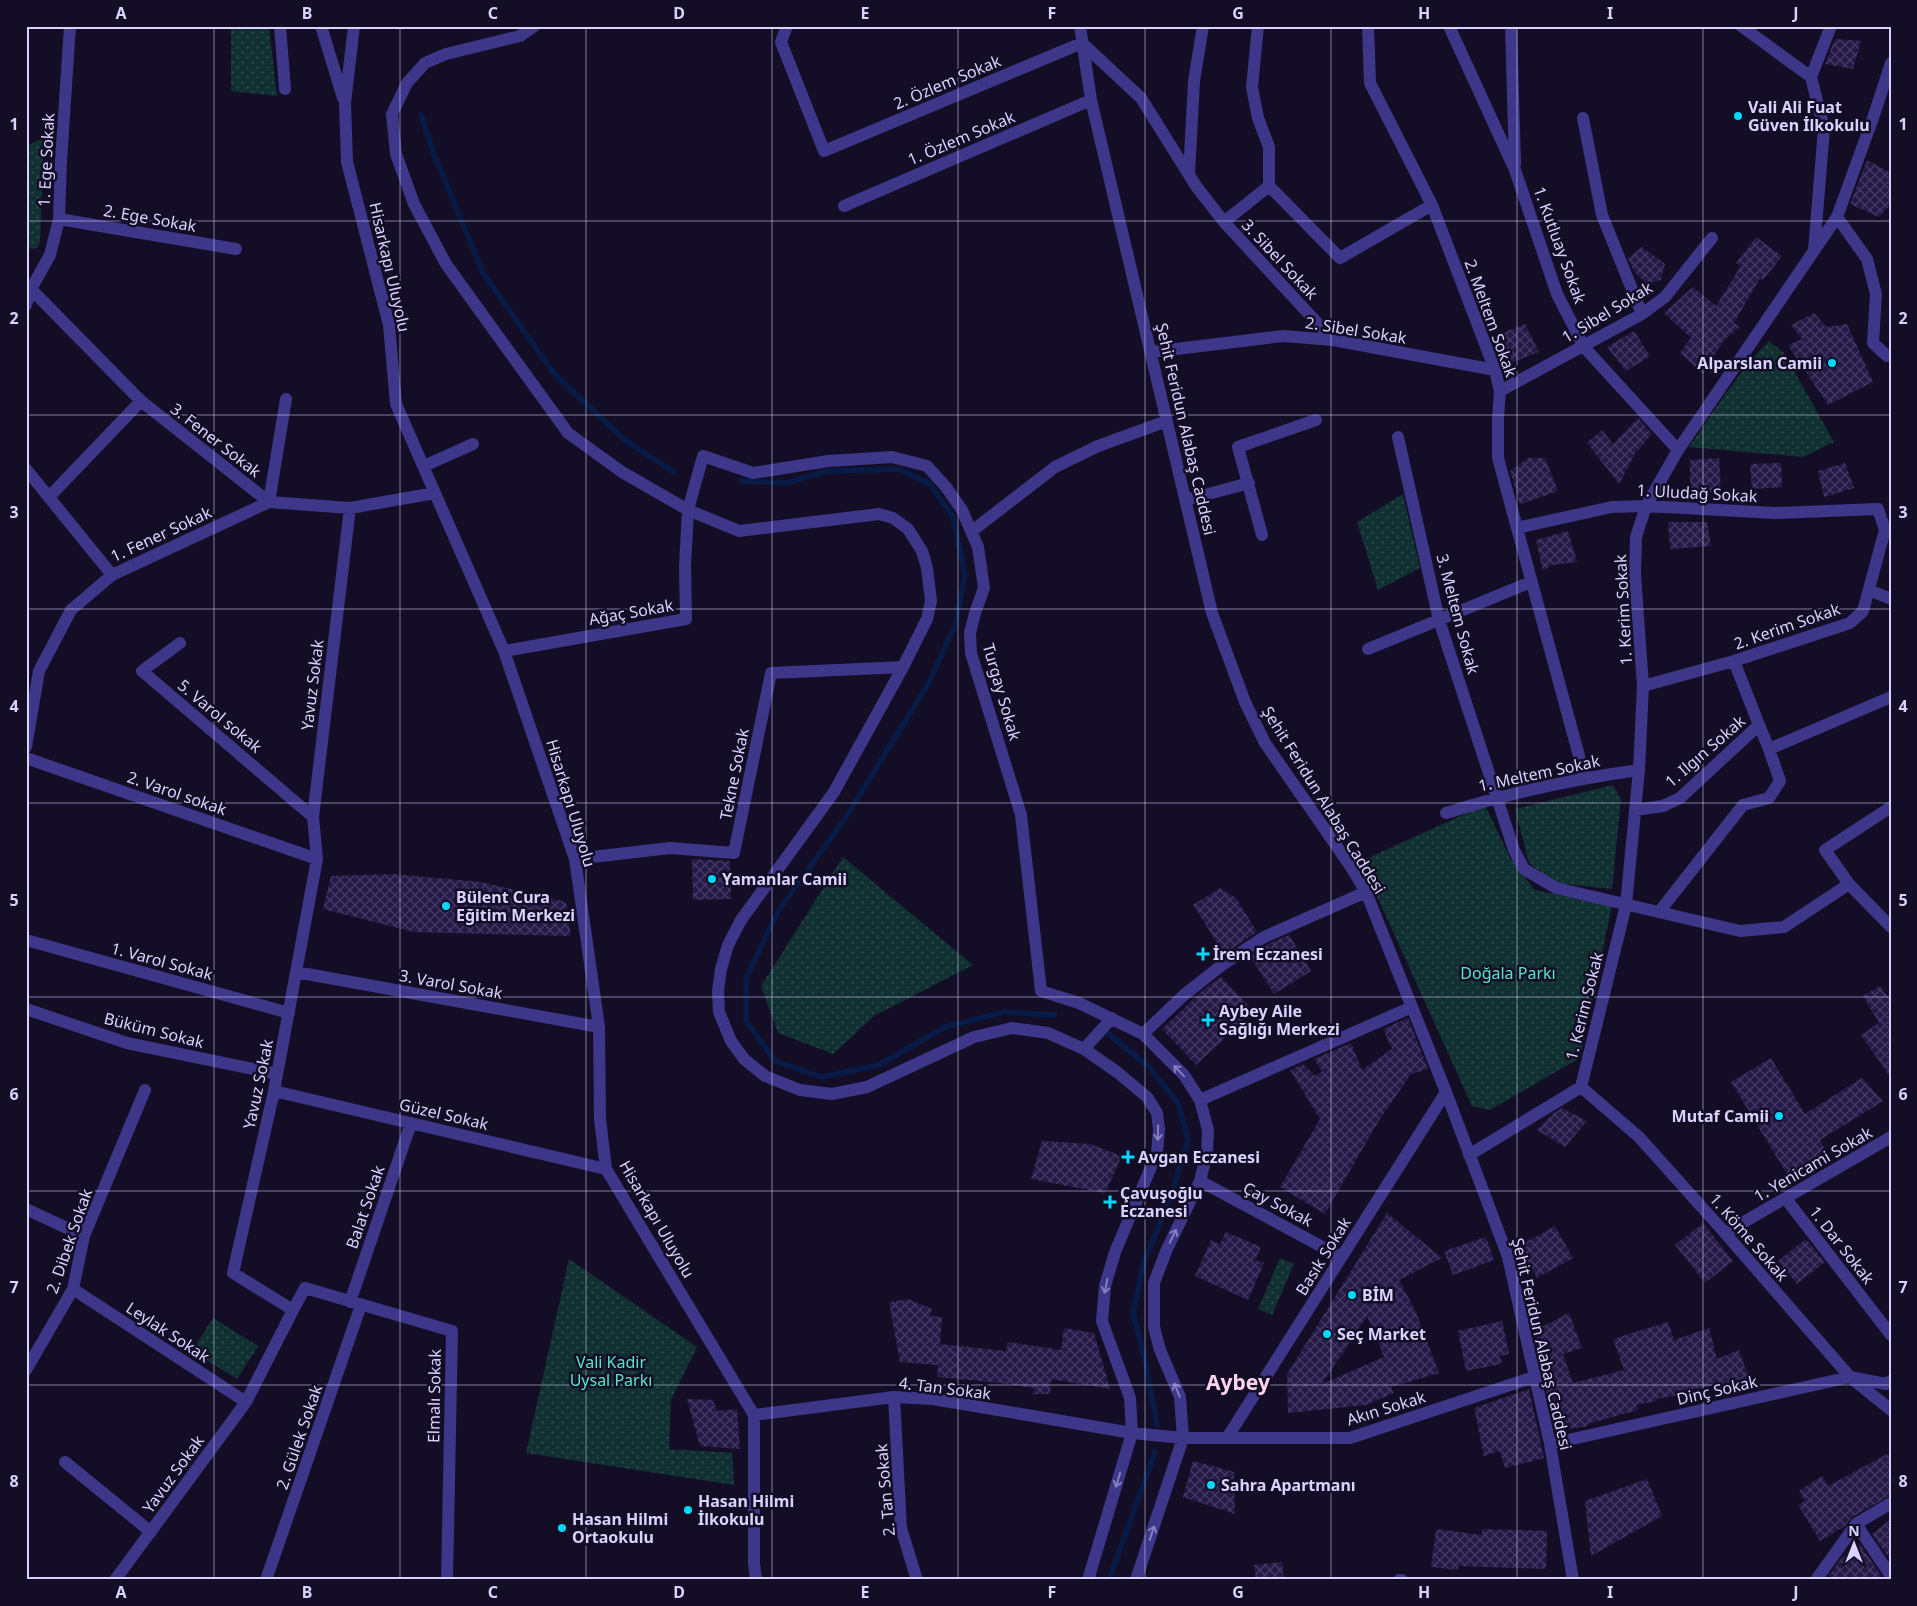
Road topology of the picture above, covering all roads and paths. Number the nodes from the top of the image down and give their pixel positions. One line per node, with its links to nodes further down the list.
1 (70, 26): 28 (street, 1. Ege Sokak)
2 (280, 26): 18 (street)
3 (321, 26): 20 (street)
4 (354, 26): 20 (street, Hisarkapı Uluyolu)
5 (534, 26): 59 (street)
6 (787, 26): 15 (street, 2. Özlem Sokak)
7 (1080, 26): 15 (street, Şehit Feridun Alabaş Caddesi)
8 (1203, 26): 23 (street)
9 (1258, 26): 24 (street)
10 (1368, 26): 25 (street, 2. Meltem Sokak)
11 (1449, 26): 22 (street, 1. Kutluay Sokak)
12 (1511, 26): 22 (street)
13 (1741, 26): 17 (street)
14 (1831, 26): 17 (street)
15 (1082, 43): 19 (street, Şehit Feridun Alabaş Caddesi); 23 (street, 3. Sibel Sokak)
16 (1891, 63): 27 (street, 1. Kerim Sokak)
17 (1811, 77): 32 (street)
18 (285, 89)
19 (1091, 100): 26 (street, 1. Özlem Sokak); 38 (street, Şehit Feridun Alabaş Caddesi)
20 (345, 103): 49 (street, Hisarkapı Uluyolu)
21 (1582, 118): 35 (street)
22 (1516, 170): 37 (street, 1. Kutluay Sokak)
23 (1189, 174): 29 (street, 3. Sibel Sokak)
24 (1269, 186): 25 (street); 29 (street)
25 (1432, 205): 40 (street, 2. Meltem Sokak)
26 (844, 206)
27 (1836, 217): 32 (street, 1. Kerim Sokak); 39 (street)
28 (59, 219): 31 (street, 2. Ege Sokak); 33 (street, 1. Ege Sokak)
29 (1224, 222): 36 (street, 3. Sibel Sokak)
30 (1712, 238): 35 (street, 1. Sibel Sokak)
31 (236, 249)
32 (1814, 252): 48 (street, 1. Kerim Sokak)
33 (29, 286): 34 (street, 1. Ege Sokak); 43 (street, 3. Fener Sokak)
34 (26, 305)
35 (1642, 314): 37 (street, 1. Sibel Sokak)
36 (1332, 340): 38 (street, 2. Sibel Sokak); 40 (street, 2. Sibel Sokak)
37 (1584, 347): 41 (street, 1. Sibel Sokak); 48 (street, 1. Kutluay Sokak)
38 (1151, 352): 45 (street, Şehit Feridun Alabaş Caddesi)
39 (1887, 356)
40 (1495, 370): 41 (street, 2. Meltem Sokak)
41 (1500, 391): 60 (street, 2. Meltem Sokak)
42 (286, 398): 55 (street)
43 (141, 401): 53 (street); 55 (street, 3. Fener Sokak)
44 (1316, 420): 51 (street)
45 (1167, 421): 54 (street, Şehit Feridun Alabaş Caddesi); 61 (street)
46 (1398, 437): 67 (street, 3. Meltem Sokak)
47 (473, 444): 49 (street)
48 (1678, 450): 56 (street, 1. Kerim Sokak)
49 (424, 466): 52 (street, Hisarkapı Uluyolu)
50 (26, 469): 53 (street)
51 (1249, 483): 54 (street); 62 (street)
52 (435, 493): 57 (street); 70 (street, Hisarkapı Uluyolu)
53 (49, 497): 63 (street)
54 (1186, 500): 90 (street, Şehit Feridun Alabaş Caddesi)
55 (268, 502): 57 (street); 63 (street, 1. Fener Sokak)
56 (1646, 506): 58 (street, 1. Uludağ Sokak); 60 (street, 1. Uludağ Sokak); 74 (street, 1. Kerim Sokak)
57 (350, 508): 86 (street, Yavuz Sokak)
58 (1878, 509): 65 (street, 2. Kerim Sokak)
59 (688, 510): 61 (street, Turgay Sokak); 70 (street, Ağaç Sokak); 72 (street)
60 (1518, 528): 64 (street, 2. Meltem Sokak)
61 (972, 531): 99 (street, Turgay Sokak)
62 (1262, 535)
63 (112, 575): 73 (street, 1. Fener Sokak)
64 (1531, 582): 67 (street); 81 (street, 2. Meltem Sokak)
65 (1870, 590): 66 (street); 71 (street, 2. Kerim Sokak)
66 (1891, 599)
67 (1439, 620): 69 (street); 82 (street, 3. Meltem Sokak)
68 (180, 643): 86 (street, 5. Varol sokak)
69 (1368, 650)
70 (504, 651): 88 (street, Hisarkapı Uluyolu)
71 (1734, 661): 74 (street, 2. Kerim Sokak); 76 (street)
72 (903, 667): 88 (street, Tekne Sokak); 102 (street)
73 (32, 669): 77 (street, 1. Fener Sokak)
74 (1643, 686): 80 (street, 1. Kerim Sokak)
75 (1891, 697): 78 (street)
76 (1759, 726): 78 (street, 1. Ilgın Sokak); 84 (street, 1. Ilgın Sokak)
77 (26, 747)
78 (1769, 749): 92 (street, 1. Ilgın Sokak)
79 (26, 758): 87 (street, 2. Varol sokak)
80 (1639, 770): 81 (street, 1. Meltem Sokak); 84 (street, 1. Kerim Sokak)
81 (1584, 778): 82 (street, 1. Meltem Sokak)
82 (1497, 797): 85 (street, 1. Meltem Sokak); 91 (street, 3. Meltem Sokak)
83 (1891, 807): 89 (street)
84 (1635, 810): 91 (street, 1. Kerim Sokak)
85 (1446, 813)
86 (313, 816): 87 (street, Yavuz Sokak)
87 (316, 859): 95 (street, Yavuz Sokak)
88 (574, 859): 100 (street, Hisarkapı Uluyolu)
89 (1849, 884): 92 (street, 3. Meltem Sokak); 93 (street)
90 (1366, 892): 96 (street, Şehit Feridun Alabaş Caddesi); 101 (street)
91 (1626, 905): 92 (street, 3. Meltem Sokak); 104 (street, 1. Kerim Sokak)
92 (1659, 912)
93 (1891, 928)
94 (26, 940): 98 (street, 1. Varol Sokak)
95 (296, 972): 98 (street, Yavuz Sokak); 100 (street, 3. Varol Sokak)
96 (1412, 1007): 107 (street, Şehit Feridun Alabaş Caddesi); 108 (street)
97 (26, 1009): 103 (street, Büküm Sokak)
98 (289, 1013): 103 (street, Yavuz Sokak)
99 (1112, 1018): 101 (street); 102 (street)
100 (599, 1027): 112 (street, Hisarkapı Uluyolu)
101 (1143, 1034): 108 (street, one-way to 101)
102 (1084, 1049): 131 (street, one-way to 131)
103 (277, 1074): 106 (street, Yavuz Sokak)
104 (1580, 1087): 111 (street); 116 (street, 1. Köme Sokak)
105 (145, 1090): 117 (street, 2. Dibek Sokak)
106 (274, 1091): 109 (street, Güzel Sokak); 121 (street, Yavuz Sokak)
107 (1446, 1092): 111 (street, Şehit Feridun Alabaş Caddesi); 118 (street, Basık Sokak)
108 (1200, 1100): 113 (street)
109 (411, 1123): 112 (street, Güzel Sokak); 120 (street, Balat Sokak)
110 (1889, 1143): 114 (street, 1. Yenicami Sokak)
111 (1470, 1155): 125 (street, Şehit Feridun Alabaş Caddesi)
112 (606, 1169): 130 (street, Hisarkapı Uluyolu)
113 (1200, 1181): 118 (street, Çay Sokak); 132 (street, one-way to 113)
114 (1786, 1199): 116 (street, 1. Yenicami Sokak); 122 (street, 1. Dar Sokak)
115 (26, 1210): 117 (street)
116 (1725, 1233): 124 (street, 1. Köme Sokak)
117 (84, 1236): 119 (street, 2. Dibek Sokak)
118 (1341, 1257): 133 (street, Basık Sokak)
119 (73, 1289): 123 (street, 2. Dibek Sokak); 128 (street, Leylak Sokak)
120 (356, 1304): 121 (street, Elmalı Sokak); 141 (street, 2. Gülek Sokak); 142 (street, Elmalı Sokak)
121 (293, 1310): 128 (street, Yavuz Sokak)
122 (1891, 1335)
123 (26, 1370)
124 (1850, 1377): 126 (street, Dinç Sokak); 129 (street, 1. Köme Sokak); 134 (street, Dinç Sokak)
125 (1534, 1378): 133 (street, Akın Sokak); 134 (street, Şehit Feridun Alabaş Caddesi)
126 (1891, 1381)
127 (894, 1397): 130 (street, 4. Tan Sokak); 131 (street, 4. Tan Sokak); 144 (street, 2. Tan Sokak)
128 (246, 1402): 138 (street, Yavuz Sokak)
129 (1891, 1410)
130 (754, 1415): 143 (street)
131 (1132, 1433): 132 (street, 4. Tan Sokak); 145 (street, one-way to 145)
132 (1183, 1438): 133 (street, Akın Sokak); 146 (street, one-way to 132)
133 (1226, 1438)
134 (1550, 1444): 147 (street, Şehit Feridun Alabaş Caddesi)
135 (65, 1462): 138 (street)
136 (1891, 1503): 137 (street)
137 (1856, 1524): 139 (street); 148 (street)
138 (152, 1532): 140 (street, Yavuz Sokak)
139 (1891, 1576)
140 (115, 1580)
141 (266, 1580)
142 (447, 1580)
143 (756, 1580)
144 (917, 1580)
145 (1088, 1580)
146 (1136, 1580)
147 (1573, 1580)
148 (1816, 1580)

